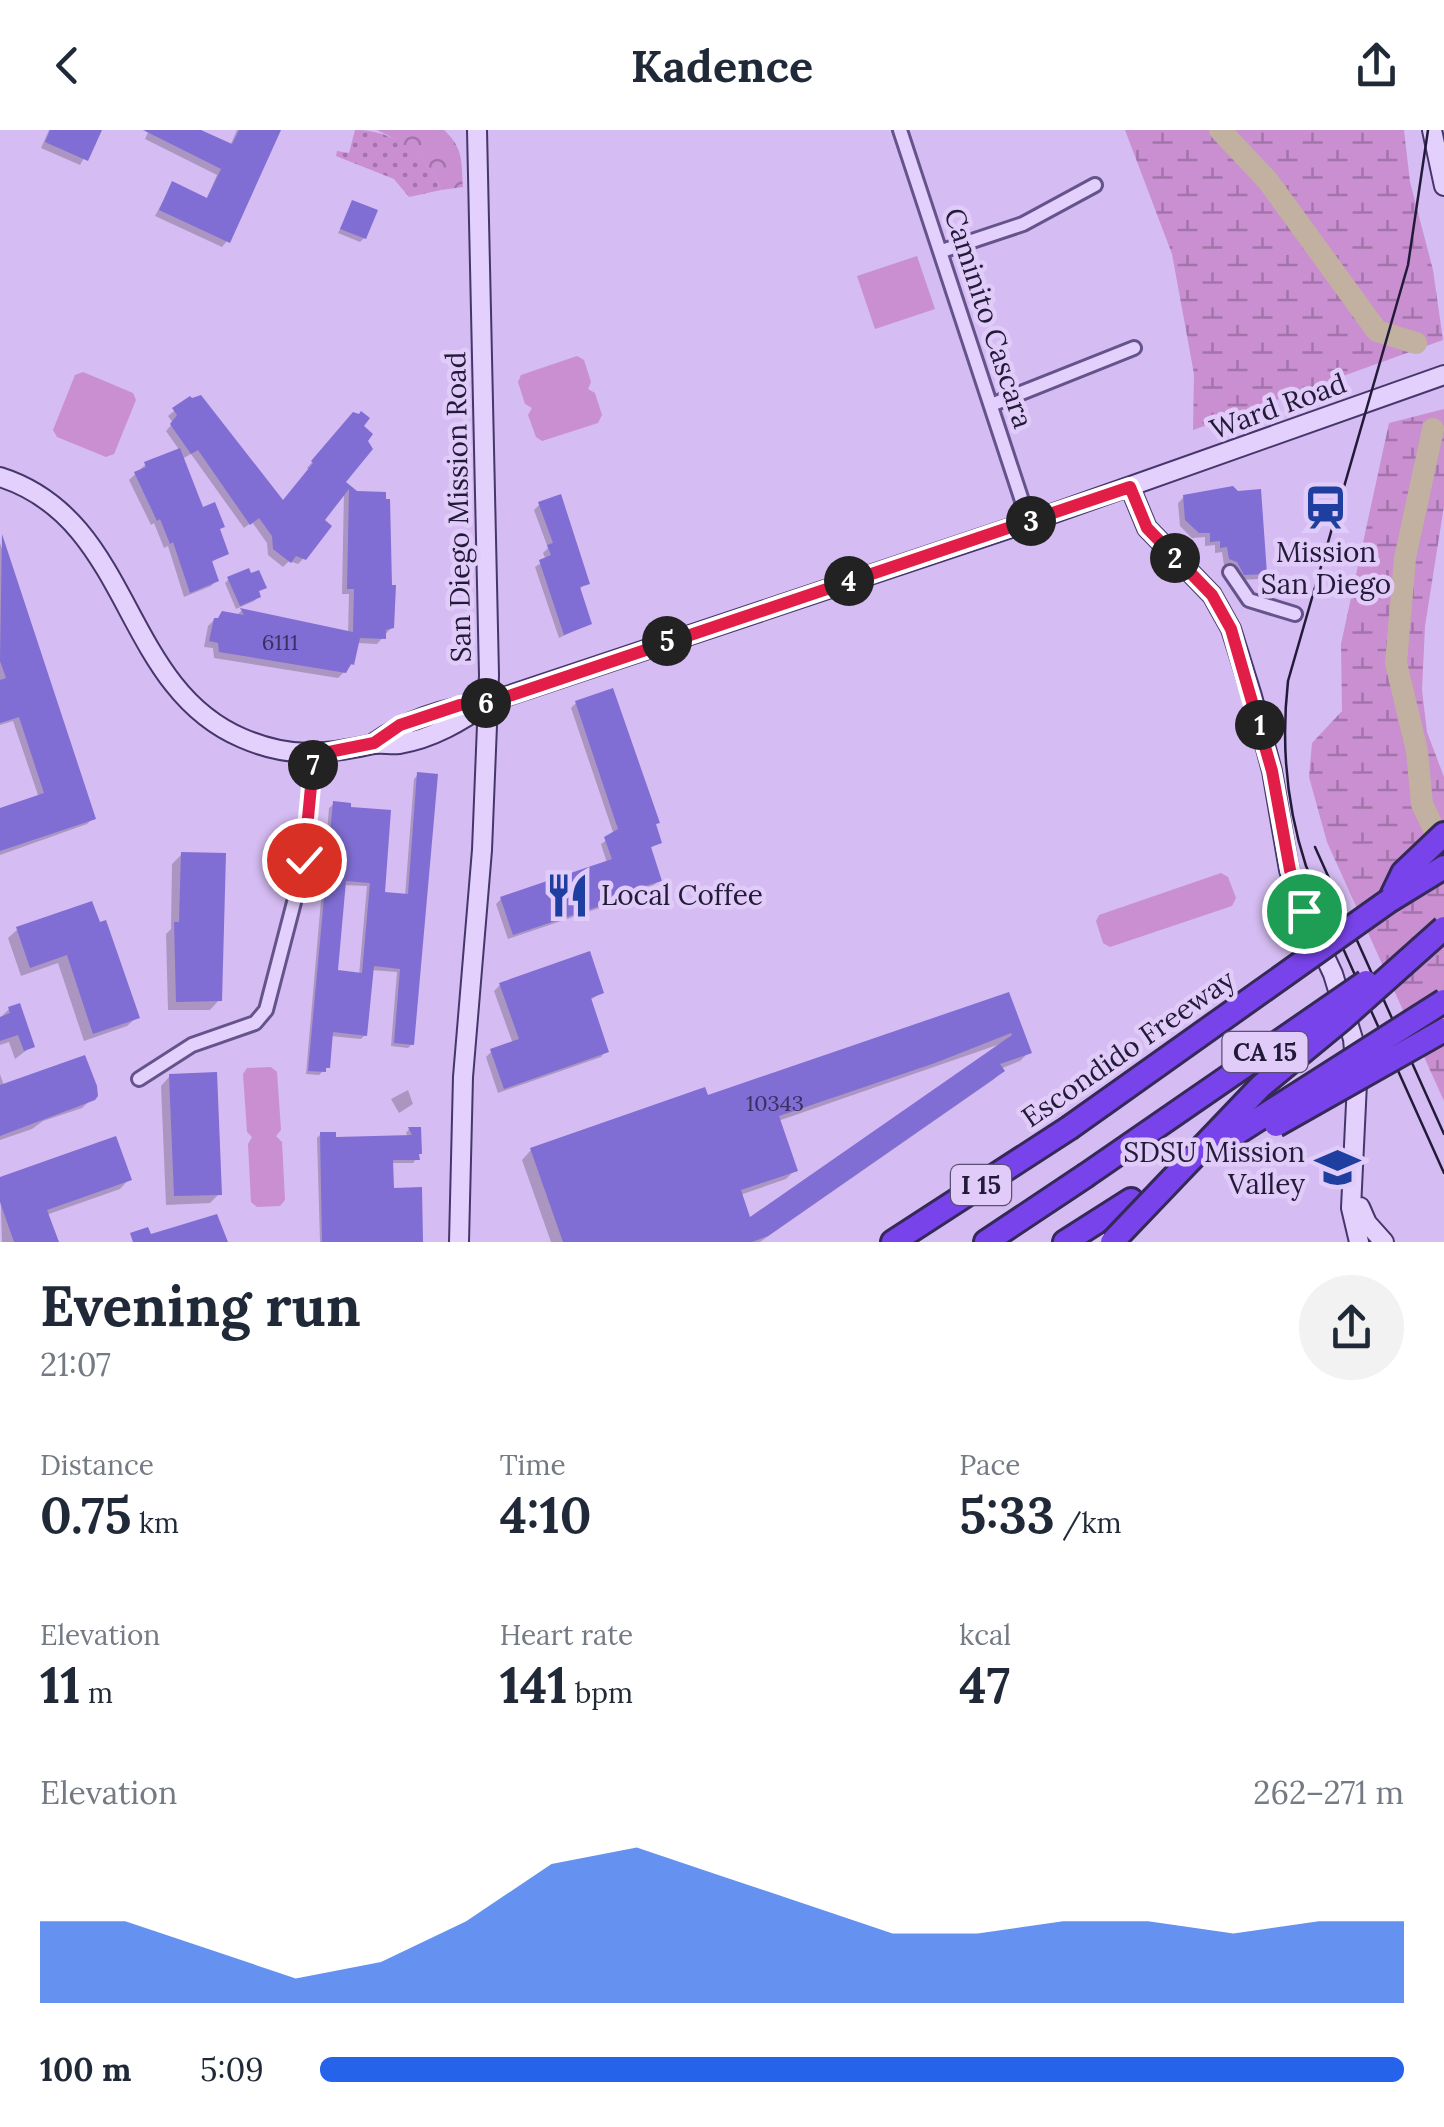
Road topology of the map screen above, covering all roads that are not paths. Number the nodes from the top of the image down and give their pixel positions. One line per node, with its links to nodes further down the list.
1 (477, 130): 15 (main road, San Diego Mission Road)
2 (900, 130): 6 (street, Caminito Cascara)
3 (1432, 130): 5 (main road)
4 (1095, 185): 6 (street)
5 (1444, 186)
6 (942, 251): 9 (street, Caminito Cascara)
7 (1134, 348): 9 (street)
8 (1444, 376): 11 (main road, Ward Road)
9 (991, 405): 12 (street, Caminito Cascara)
10 (0, 477): 16 (main road, Ward Road)
11 (1130, 487): 12 (main road, Ward Road); 24 (main road)
12 (1028, 522): 15 (main road, Ward Road)
13 (1230, 572): 14 (street)
14 (1295, 614)
15 (489, 702): 16 (main road, Ward Road); 26 (main road, San Diego Mission Road)
16 (314, 755): 23 (street)
17 (1444, 834): 19 (highway)
18 (1444, 867): 19 (highway, Escondido Freeway)
19 (1390, 900): 27 (highway, Escondido Freeway / I 15, bridge)
20 (1444, 928): 28 (highway, CA 15, bridge); 30 (highway, bridge)
21 (1444, 1001): 25 (highway, bridge)
22 (1444, 1030): 25 (highway, bridge)
23 (138, 1079)
24 (1353, 1187): 31 (main road); 32 (main road)
25 (1131, 1200): 29 (highway)
26 (459, 1242)
27 (893, 1242)
28 (986, 1242)
29 (1065, 1242)
30 (1112, 1242)
31 (1359, 1242)
32 (1384, 1242)

